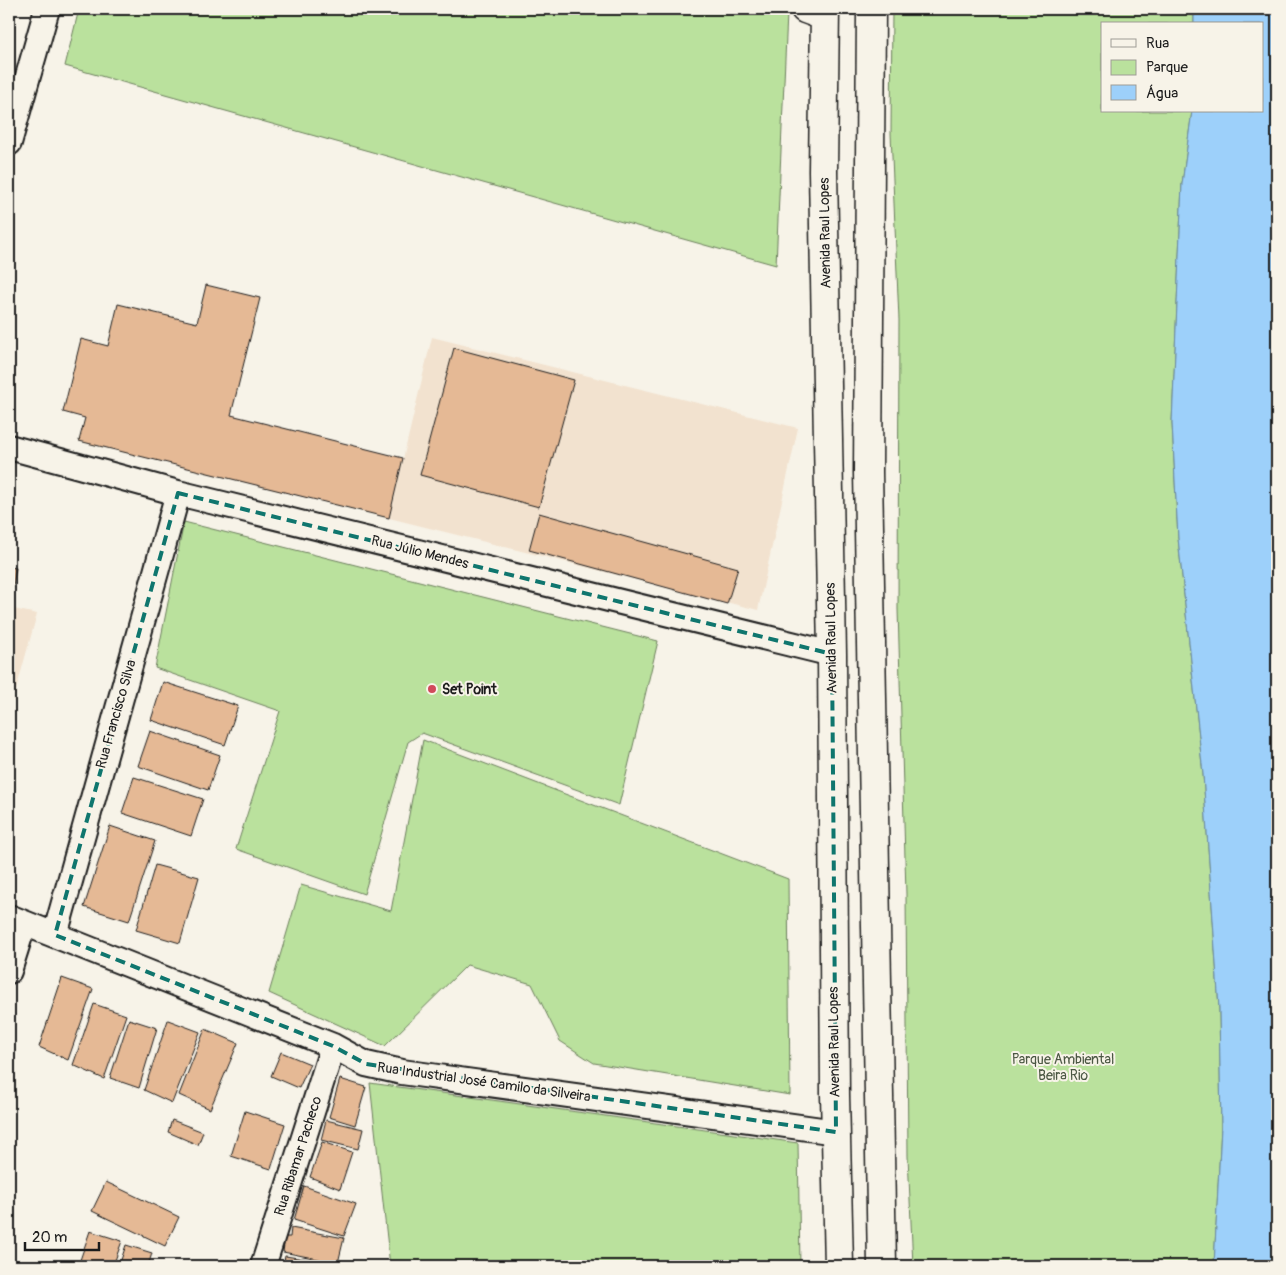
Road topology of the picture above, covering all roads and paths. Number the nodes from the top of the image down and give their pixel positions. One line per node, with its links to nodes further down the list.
1 (47, 9): 4 (street)
2 (870, 9): 16 (main road)
3 (818, 11): 8 (main road, Avenida Raul Lopes)
4 (18, 79): 5 (street)
5 (9, 143)
6 (9, 447): 7 (street, Rua Júlio Mendes)
7 (178, 493): 8 (street, Rua Júlio Mendes); 10 (street, Rua Francisco Silva)
8 (832, 654): 13 (main road, Avenida Raul Lopes)
9 (16, 920): 10 (street, Rua Industrial José Camilo da Silveira); 11 (street)
10 (55, 935): 12 (street, Rua Industrial José Camilo da Silveira)
11 (9, 971)
12 (333, 1046): 13 (street, Rua Industrial José Camilo da Silveira); 14 (street, Rua Ribamar Pacheco)
13 (836, 1132): 15 (main road, Avenida Raul Lopes)
14 (262, 1266)
15 (839, 1266)
16 (882, 1266)

